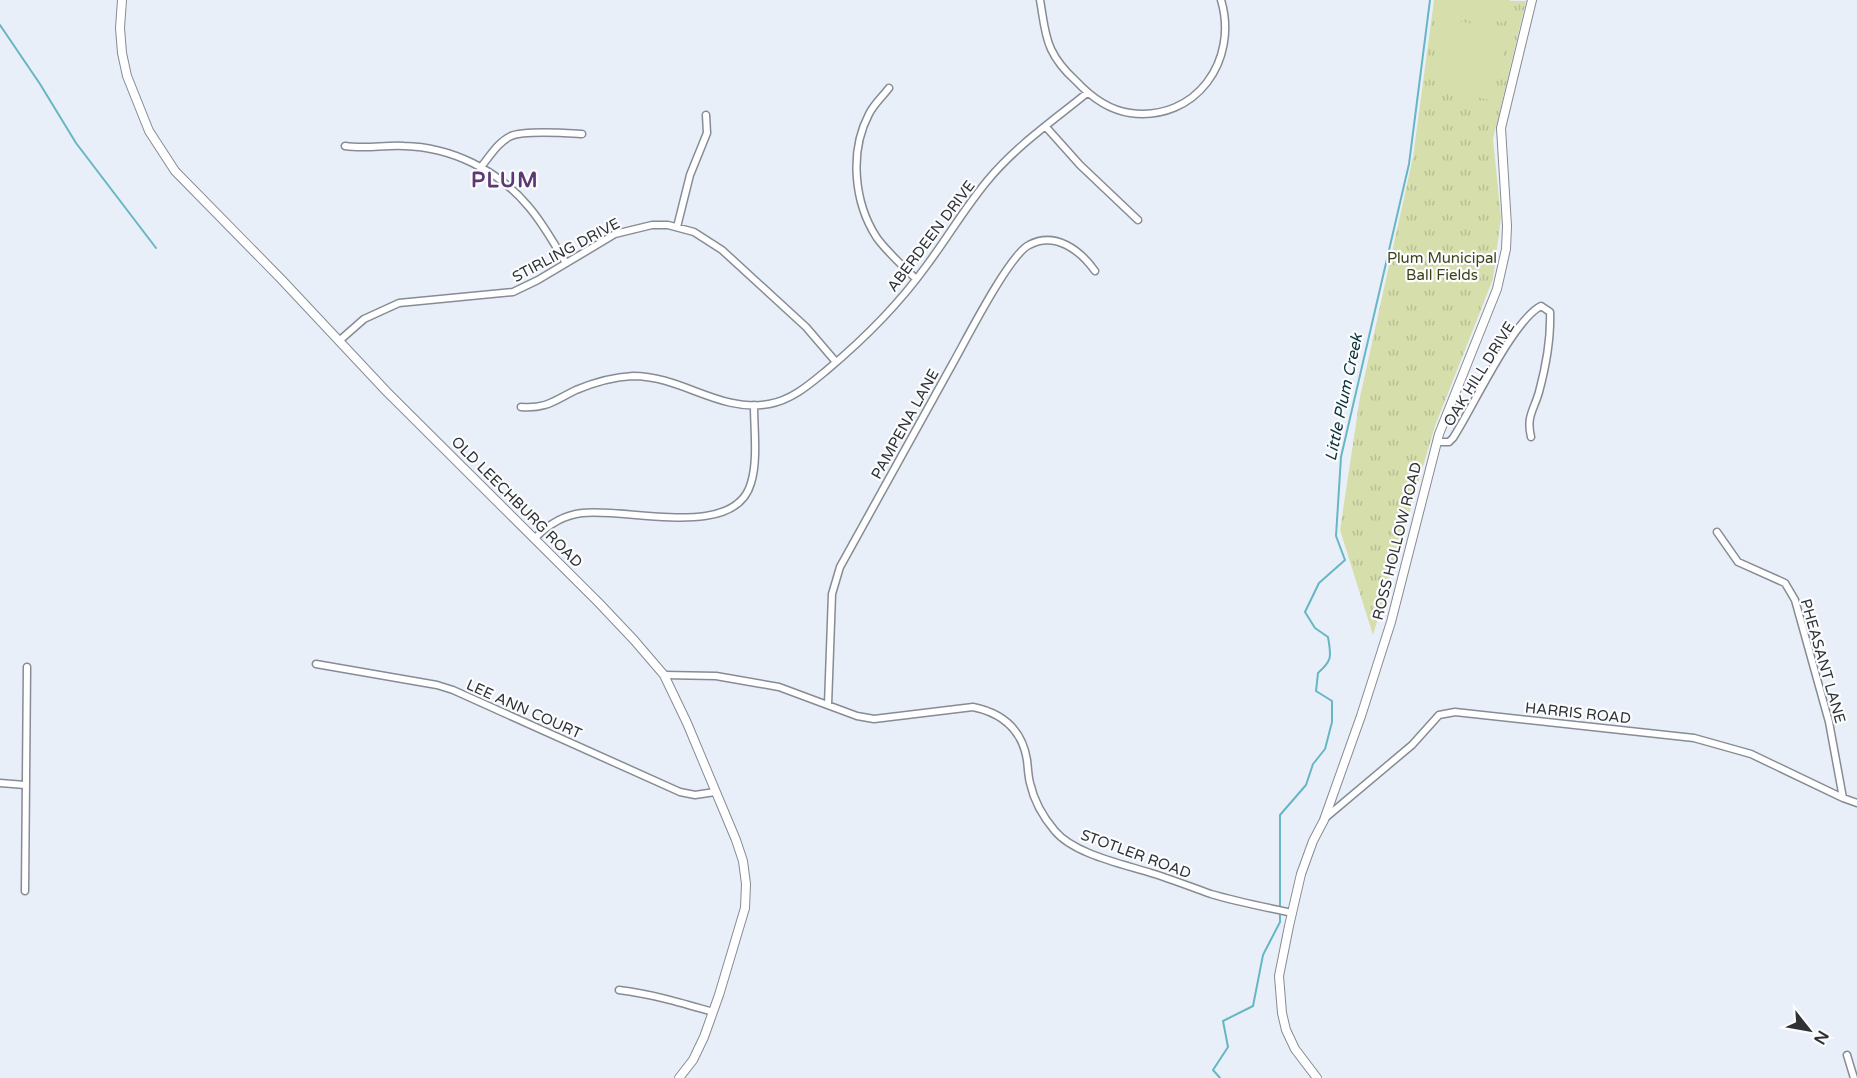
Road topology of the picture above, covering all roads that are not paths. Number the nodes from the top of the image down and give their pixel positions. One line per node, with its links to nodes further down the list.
1 (122, 0): 17 (street, OLD LEECHBURG ROAD)
2 (1040, 0): 6 (street)
3 (1221, 0): 6 (street)
4 (1532, 0): 22 (street, ROSS HOLLOW ROAD)
5 (889, 88): 16 (street)
6 (1087, 93): 8 (street, ABERDEEN DRIVE)
7 (706, 115): 13 (street)
8 (1046, 127): 12 (street); 16 (street, ABERDEEN DRIVE)
9 (582, 134): 11 (street)
10 (345, 146): 11 (street)
11 (481, 166): 14 (street)
12 (1138, 220)
13 (677, 227): 14 (street, STIRLING DRIVE); 18 (street, STIRLING DRIVE)
14 (566, 263): 17 (street, STIRLING DRIVE)
15 (1095, 271): 28 (street, PAMPENA LANE)
16 (916, 279): 18 (street, ABERDEEN DRIVE)
17 (339, 341): 24 (street, OLD LEECHBURG ROAD)
18 (836, 362): 19 (street, ABERDEEN DRIVE)
19 (754, 405): 20 (street, ABERDEEN DRIVE); 24 (street)
20 (521, 407)
21 (1531, 437): 22 (street, OAK HILL DRIVE)
22 (1437, 441): 34 (street, ROSS HOLLOW ROAD)
23 (1717, 532): 32 (street, PHEASANT LANE)
24 (535, 538): 27 (street, OLD LEECHBURG ROAD)
25 (316, 664): 31 (street, LEE ANN COURT)
26 (27, 667): 30 (street)
27 (664, 675): 28 (street, STOTLER ROAD); 31 (street, OLD LEECHBURG ROAD)
28 (828, 705): 36 (street, STOTLER ROAD)
29 (0, 783): 30 (street)
30 (25, 785): 35 (street)
31 (715, 792): 38 (street, OLD LEECHBURG ROAD)
32 (1843, 798): 33 (street, HARRIS ROAD); 34 (street, HARRIS ROAD)
33 (1857, 803)
34 (1324, 820): 36 (street, ROSS HOLLOW ROAD)
35 (25, 891)
36 (1288, 912): 41 (street, ROSS HOLLOW ROAD)
37 (620, 990): 38 (street)
38 (713, 1012): 40 (street, OLD LEECHBURG ROAD)
39 (1847, 1054): 42 (street)
40 (679, 1078)
41 (1317, 1078)
42 (1854, 1078)

